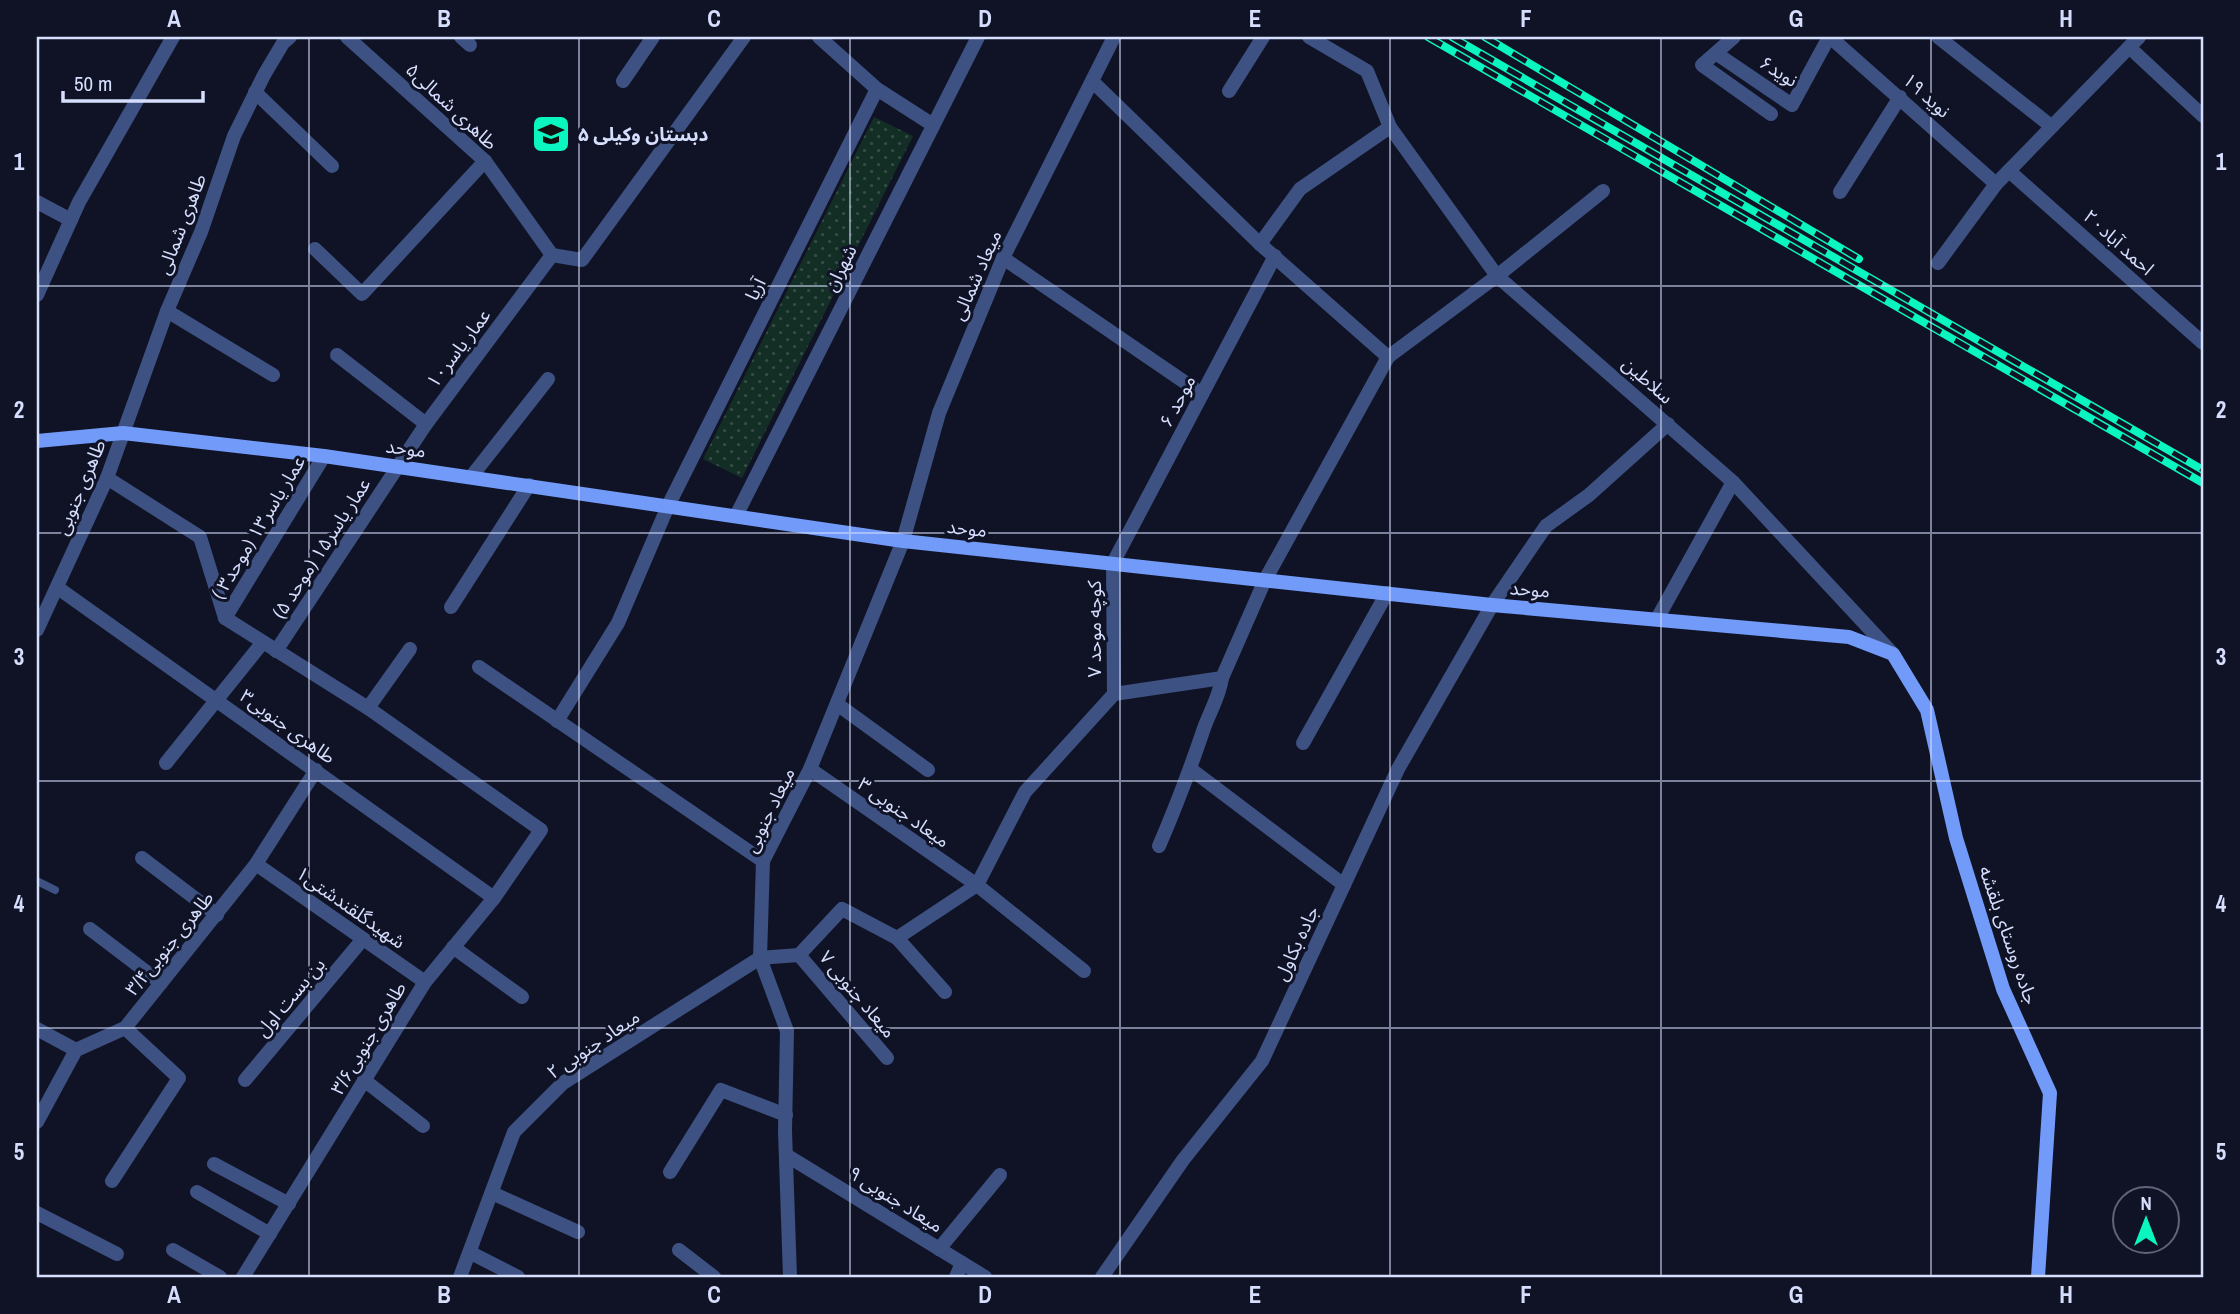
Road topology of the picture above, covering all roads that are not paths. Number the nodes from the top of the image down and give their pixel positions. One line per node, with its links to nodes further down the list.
1 (173, 37): 34 (street)
2 (290, 37): 20 (street, طاهری شمالی)
3 (348, 37): 27 (street, طاهری شمالی۵)
4 (653, 37): 16 (street)
5 (744, 37): 37 (street)
6 (819, 37): 18 (street)
7 (978, 37): 24 (street, شهران)
8 (1114, 37): 17 (street, میعاد شمالی)
9 (1263, 37): 19 (street)
10 (1309, 37): 26 (street, سلاطین)
11 (1734, 37): 15 (street)
12 (1829, 37): 15 (street, نوید۶); 21 (street, نوید ۱۹)
13 (1938, 37): 25 (street)
14 (2134, 42): 23 (street); 25 (street)
15 (1717, 54): 22 (street)
16 (623, 81)
17 (1092, 81): 35 (street); 39 (street, میعاد شمالی)
18 (877, 89): 24 (street); 60 (street, آریا)
19 (1229, 91)
20 (255, 92): 28 (street); 43 (street, طاهری شمالی)
21 (1900, 97): 30 (street, نوید ۱۹); 32 (street)
22 (1771, 114)
23 (2203, 116)
24 (933, 125): 61 (street, شهران)
25 (2051, 126): 29 (street)
26 (1390, 127): 35 (street); 41 (street, سلاطین)
27 (485, 161): 36 (street); 37 (street, طاهری شمالی۵)
28 (332, 166)
29 (2009, 171): 30 (street); 44 (street, احمد آباد۲۰)
30 (1996, 184): 40 (street)
31 (1603, 191): 41 (street)
32 (1840, 192)
33 (37, 202): 34 (street)
34 (71, 220): 42 (street)
35 (1260, 244): 38 (street)
36 (316, 249)
37 (552, 255): 50 (street, عمار یاسر۱۰)
38 (1275, 256): 46 (street); 49 (street, موحد ۶)
39 (1003, 258): 49 (street); 62 (street, میعاد شمالی)
40 (1938, 263)
41 (1497, 276): 46 (street); 51 (street, سلاطین)
42 (37, 295)
43 (167, 311): 47 (street); 52 (street, طاهری شمالی)
44 (2203, 343)
45 (337, 355): 50 (street)
46 (1388, 357): 64 (street)
47 (273, 375)
48 (548, 379): 56 (street)
49 (1202, 394): 63 (street, موحد ۶)
50 (426, 424): 55 (street, عمار یاسر۱۰)
51 (1668, 424): 58 (street, سلاطین); 67 (street, جاده بکاول)
52 (123, 433): 53 (street, موحد); 54 (street, موحد); 57 (street, طاهری جنوبی)
53 (37, 441)
54 (324, 456): 55 (street, موحد); 69 (street, عمار یاسر۱۳ (موحد۳ ))
55 (397, 466): 56 (street, موحد); 74 (street, عمار یاسر۱۵ (موحد ۵))
56 (471, 477): 59 (street, موحد)
57 (107, 478): 65 (street, طاهری جنوبی); 69 (street)
58 (1732, 482): 70 (street); 75 (street, سلاطین)
59 (528, 485): 60 (street, موحد); 68 (street)
60 (668, 506): 61 (street, موحد); 82 (street, آریا)
61 (736, 516): 62 (street, موحد)
62 (902, 541): 63 (street, موحد); 80 (street, میعاد جنوبی)
63 (1113, 563): 64 (street, موحد); 78 (street, کوچه موحد ۷)
64 (1265, 580): 66 (street, موحد); 77 (street)
65 (58, 587): 71 (street, طاهری جنوبی); 79 (street, طاهری جنوبی۳)
66 (1387, 593): 67 (street, موحد); 83 (street)
67 (1492, 605): 70 (street, موحد); 95 (street, جاده بکاول)
68 (451, 607)
69 (225, 618): 72 (street)
70 (1657, 619): 75 (street, موحد)
71 (38, 625)
72 (263, 642): 74 (street); 79 (street)
73 (410, 649): 81 (street)
74 (276, 651): 81 (street)
75 (1893, 654): 146 (street, جاده روستای بلقشه)
76 (479, 667): 82 (street)
77 (1222, 678): 78 (street); 88 (street)
78 (1114, 694): 94 (street)
79 (216, 697): 84 (street); 87 (street, طاهری جنوبی۳)
80 (837, 704): 85 (street, میعاد جنوبی); 86 (street)
81 (368, 708): 97 (street, طاهری جنوبی۳/۶)
82 (557, 721): 91 (street)
83 (1303, 743)
84 (166, 763)
85 (810, 769): 91 (street, میعاد جنوبی); 94 (street, میعاد جنوبی ۳)
86 (928, 769)
87 (316, 770): 92 (street, طاهری جنوبی۳/۴); 97 (street, طاهری جنوبی۳)
88 (1192, 770): 89 (street); 95 (street)
89 (1159, 846)
90 (142, 859): 98 (street)
91 (762, 861): 104 (street, میعاد جنوبی)
92 (256, 864): 98 (street, طاهری جنوبی۳/۴); 101 (street, شهیدگلقندشتی۱)
93 (37, 881): 96 (lane)
94 (977, 886): 100 (street); 105 (street, میعاد جنوبی ۳)
95 (1343, 886): 145 (street, جاده بکاول)
96 (55, 890)
97 (494, 898): 102 (street, طاهری جنوبی۳/۶)
98 (218, 915): 107 (street, طاهری جنوبی۳/۴)
99 (90, 929): 107 (street)
100 (897, 937): 103 (street); 108 (street)
101 (363, 939): 106 (street, شهیدگلقندشتی۱); 114 (street, بن بست اول)
102 (453, 947): 106 (street, طاهری جنوبی۳/۶); 109 (street)
103 (799, 955): 104 (street); 113 (street, میعاد جنوبی ۷)
104 (760, 958): 116 (street, میعاد جنوبی); 125 (street, میعاد جنوبی ۲)
105 (1084, 971)
106 (425, 982): 115 (street, طاهری جنوبی۳/۶)
107 (161, 984): 110 (street, طاهری جنوبی۳/۴)
108 (945, 992)
109 (522, 997)
110 (125, 1028): 112 (street, طاهری جنوبی۳/۴); 123 (street)
111 (37, 1029): 112 (street)
112 (76, 1050): 117 (street)
113 (887, 1058)
114 (245, 1080)
115 (364, 1080): 118 (street); 126 (street, طاهری جنوبی۳/۶)
116 (786, 1115): 119 (street, میعاد جنوبی); 121 (street)
117 (37, 1122)
118 (423, 1126)
119 (786, 1154): 130 (street, میعاد جنوبی ۹); 136 (street, میعاد جنوبی)
120 (214, 1164): 126 (street)
121 (670, 1172)
122 (1000, 1175): 130 (street)
123 (112, 1181)
124 (197, 1192): 129 (street)
125 (492, 1193): 128 (street); 133 (street, میعاد جنوبی ۲)
126 (289, 1203): 129 (street, طاهری جنوبی۳/۶)
127 (37, 1213): 134 (street)
128 (578, 1232)
129 (270, 1234): 138 (street, طاهری جنوبی۳/۶)
130 (939, 1249): 135 (street, میعاد جنوبی ۹)
131 (173, 1250): 137 (street)
132 (679, 1250): 141 (street)
133 (471, 1253): 139 (street, میعاد جنوبی ۲); 140 (street)
134 (117, 1254)
135 (962, 1263): 143 (street); 144 (street, میعاد جنوبی ۹)
136 (789, 1271): 142 (street)
137 (220, 1277)
138 (243, 1277)
139 (460, 1277)
140 (518, 1277)
141 (714, 1277)
142 (778, 1277)
143 (956, 1277)
144 (985, 1277)
145 (1102, 1277)
146 (2038, 1277)

